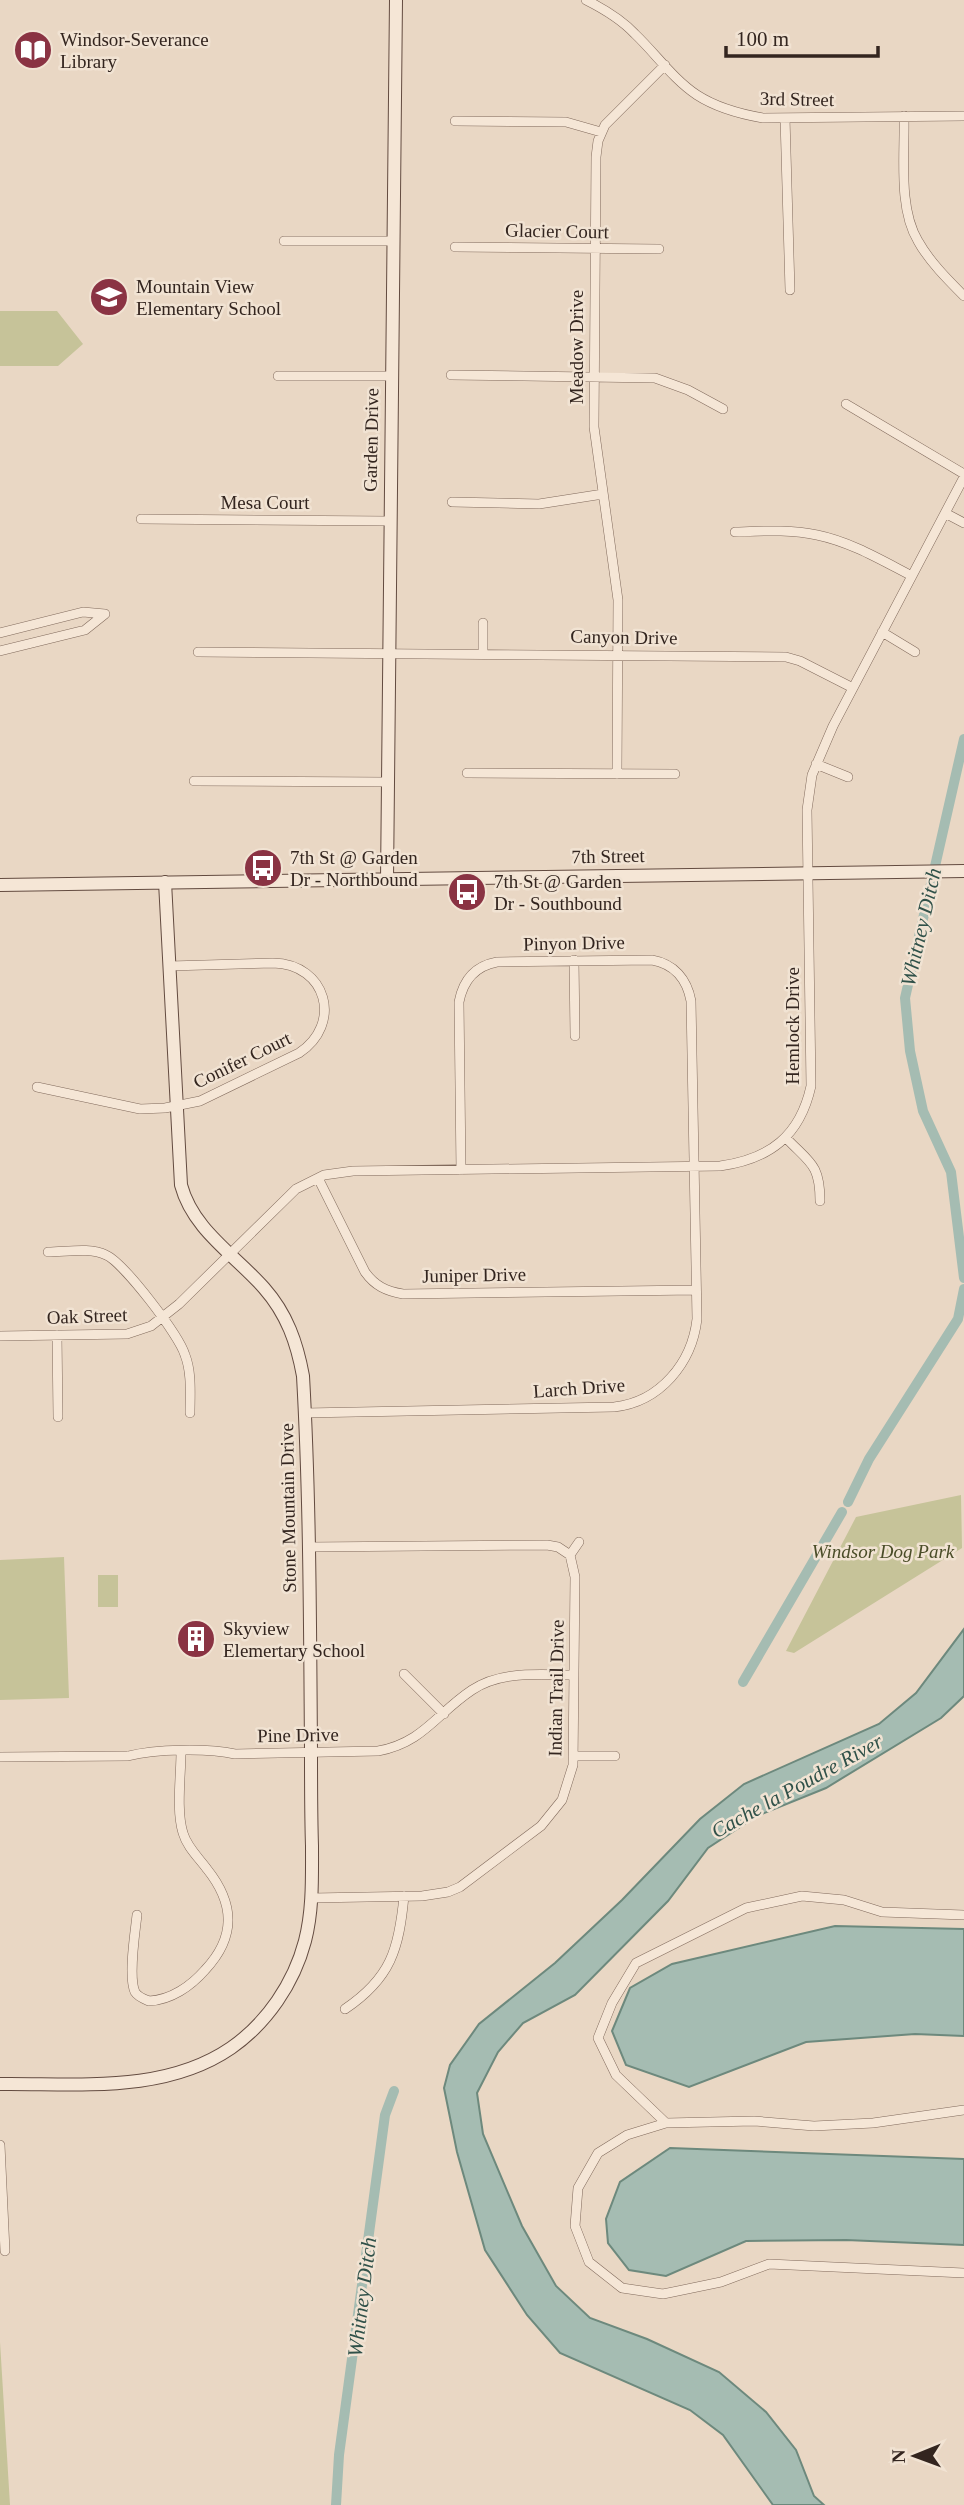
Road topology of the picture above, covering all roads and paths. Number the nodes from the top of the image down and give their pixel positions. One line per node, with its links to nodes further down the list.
1 (396, 0): 10 (street, Garden Drive)
2 (593, 1): 3 (street, 3rd Street)
3 (665, 65): 6 (street, 3rd Street); 8 (street)
4 (904, 116): 5 (street, 3rd Street); 6 (street, 3rd Street); 15 (street)
5 (964, 116)
6 (785, 118): 14 (street)
7 (455, 121): 8 (street)
8 (601, 131): 12 (street, Meadow Drive)
9 (284, 241): 10 (street)
10 (393, 241): 18 (street, Garden Drive)
11 (455, 247): 12 (street, Glacier Court)
12 (595, 249): 13 (street, Glacier Court); 19 (street, Meadow Drive)
13 (659, 249)
14 (790, 290)
15 (964, 296)
16 (451, 375): 19 (street)
17 (278, 376): 18 (street)
18 (391, 376): 27 (street, Garden Drive)
19 (593, 377): 21 (street); 23 (street, Meadow Drive)
20 (846, 404): 22 (street)
21 (723, 409)
22 (964, 475): 25 (street, Hemlock Drive)
23 (603, 494): 24 (street); 39 (street, Meadow Drive)
24 (452, 502)
25 (945, 513): 28 (street); 30 (street, Hemlock Drive)
26 (141, 519): 27 (street, Mesa Court)
27 (390, 521): 36 (street, Garden Drive)
28 (964, 523)
29 (735, 532): 30 (street)
30 (912, 576): 32 (street, Hemlock Drive)
31 (483, 623): 38 (street)
32 (883, 632): 37 (street); 40 (street, Hemlock Drive)
33 (0, 633): 34 (street)
34 (0, 651)
35 (198, 652): 36 (street, Canyon Drive)
36 (387, 652): 38 (street, Canyon Drive); 47 (street, Garden Drive)
37 (915, 652)
38 (483, 653): 39 (street, Canyon Drive)
39 (618, 654): 40 (street, Canyon Drive); 43 (street, Meadow Drive)
40 (853, 688): 41 (street, Hemlock Drive)
41 (816, 764): 45 (street); 49 (street, Hemlock Drive)
42 (467, 773): 43 (street)
43 (617, 774): 44 (street)
44 (675, 774)
45 (848, 777)
46 (194, 781): 47 (street)
47 (387, 782): 50 (street, Garden Drive)
48 (964, 871): 49 (street, 7th Street)
49 (809, 872): 50 (street, 7th Street); 58 (street, Hemlock Drive)
50 (387, 880): 51 (street, 7th Street)
51 (165, 882): 52 (street, 7th Street); 54 (street, Stone Mountain Drive)
52 (0, 885)
53 (574, 960): 55 (street); 59 (street, Pinyon Drive); 60 (street, Pinyon Drive)
54 (170, 965): 57 (street, Stone Mountain Drive); 57 (street, Conifer Court)
55 (575, 1036)
56 (37, 1087): 57 (street, Conifer Court)
57 (177, 1106): 64 (street, Stone Mountain Drive)
58 (786, 1138): 59 (street, Hemlock Drive); 62 (street)
59 (694, 1166): 60 (street, Hemlock Drive); 65 (street, Larch Drive)
60 (461, 1170): 61 (street, Hemlock Drive)
61 (318, 1178): 64 (street, Hemlock Drive); 65 (street, Juniper Drive)
62 (820, 1201)
63 (48, 1252): 66 (street)
64 (230, 1254): 66 (street, Oak Street); 70 (street, Stone Mountain Drive)
65 (696, 1290): 70 (street, Larch Drive)
66 (163, 1319): 67 (street, Oak Street); 69 (street)
67 (57, 1335): 68 (street, Oak Street); 71 (street)
68 (0, 1336)
69 (190, 1413)
70 (305, 1413): 73 (street, Stone Mountain Drive)
71 (58, 1418)
72 (579, 1542): 74 (street)
73 (308, 1547): 74 (street); 79 (street, Stone Mountain Drive)
74 (570, 1555): 76 (street, Indian Trail Drive)
75 (404, 1674): 77 (street)
76 (574, 1675): 77 (street, Pine Drive); 80 (street, Indian Trail Drive)
77 (444, 1714): 79 (street, Pine Drive)
78 (181, 1752): 79 (street, Pine Drive); 82 (street, Pine Drive); 85 (street)
79 (311, 1753): 84 (street, Stone Mountain Drive)
80 (573, 1756): 81 (street); 83 (street, Indian Trail Drive)
81 (615, 1756)
82 (0, 1758)
83 (404, 1896): 84 (street, Indian Trail Drive); 87 (street)
84 (312, 1898): 88 (street, Stone Mountain Drive)
85 (136, 1915)
86 (964, 1915): 90 (street)
87 (345, 2009)
88 (0, 2084)
89 (964, 2110): 90 (street)
90 (666, 2123): 93 (street)
91 (0, 2145): 92 (street)
92 (5, 2251)
93 (964, 2273)

